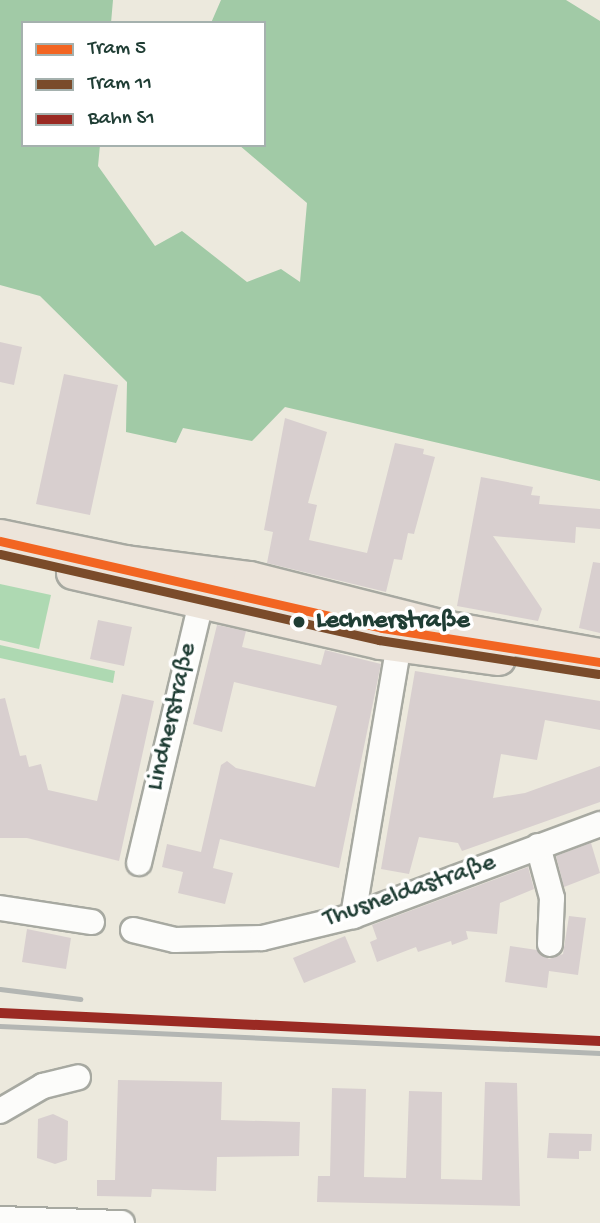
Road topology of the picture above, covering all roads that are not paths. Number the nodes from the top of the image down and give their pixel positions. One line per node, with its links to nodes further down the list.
1 (0, 536): 3 (main road)
2 (0, 557): 3 (main road)
3 (204, 587): 4 (main road); 9 (street, Lindnerstraße)
4 (402, 631): 5 (main road); 6 (main road); 11 (street)
5 (600, 655)
6 (600, 677)
7 (600, 824): 8 (street, Thusneldastraße)
8 (538, 846): 11 (street, Thusneldastraße); 14 (street)
9 (139, 863)
10 (0, 908): 12 (street)
11 (353, 916): 13 (street, Thusneldastraße)
12 (92, 922)
13 (133, 930)
14 (550, 944)
15 (78, 1077): 16 (street)
16 (0, 1111)
17 (16, 1220): 18 (street)
18 (122, 1223)

